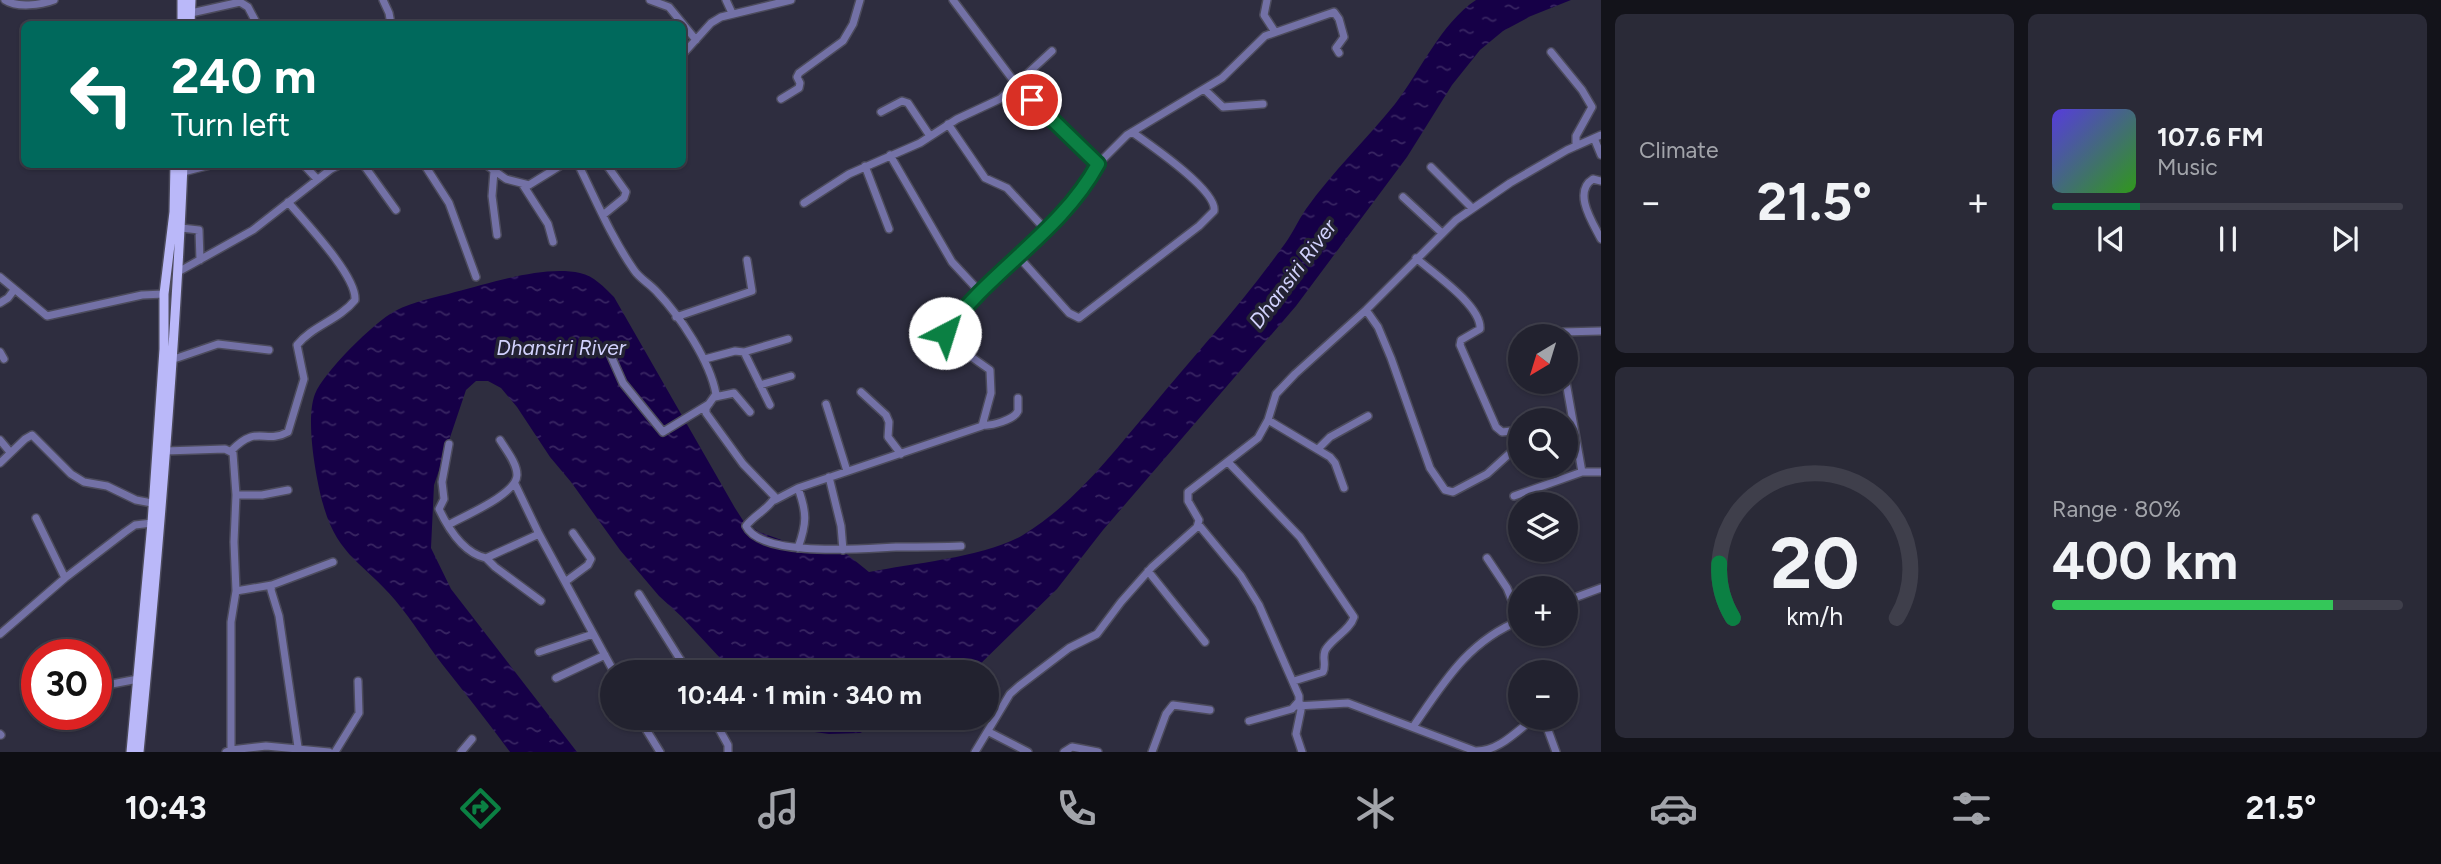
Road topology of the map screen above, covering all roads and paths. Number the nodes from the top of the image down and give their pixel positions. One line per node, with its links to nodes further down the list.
1 (5, 0): 2 (street)
2 (54, 0)
3 (182, 0): 14 (main road)
4 (191, 0): 12 (main road)
5 (383, 0): 17 (street)
6 (650, 0): 18 (street)
7 (726, 0): 13 (street)
8 (792, 0): 13 (street)
9 (860, 0): 28 (street)
10 (953, 0): 26 (street)
11 (1267, 0): 20 (street)
12 (191, 13): 15 (main road); 16 (street)
13 (732, 13): 21 (street)
14 (182, 21)
15 (190, 21)
16 (255, 21)
17 (390, 21)
18 (680, 21)
19 (686, 28): 21 (street)
20 (1275, 32): 25 (street); 27 (street)
21 (696, 40): 22 (street)
22 (686, 51)
23 (1052, 51): 26 (street)
24 (1551, 52): 35 (street)
25 (1339, 53)
26 (1016, 84): 31 (street); 38 (street)
27 (1204, 89): 29 (street); 32 (street)
28 (781, 99)
29 (1263, 104)
30 (881, 112): 33 (street)
31 (948, 124): 33 (street); 63 (street)
32 (1132, 132): 38 (street); 68 (street)
33 (930, 136): 36 (street)
34 (1597, 136): 35 (street); 37 (street)
35 (1576, 146): 58 (street)
36 (890, 155): 39 (street); 76 (street)
37 (1601, 155)
38 (1098, 164): 63 (street)
39 (865, 166): 57 (street); 62 (street)
40 (1431, 167): 58 (street)
41 (175, 168): 77 (main road)
42 (183, 168): 61 (main road)
43 (307, 168): 52 (street)
44 (335, 168): 52 (street)
45 (366, 168): 59 (street)
46 (426, 168): 74 (street)
47 (490, 168): 51 (street)
48 (557, 168): 54 (street)
49 (580, 168): 60 (street)
50 (609, 168): 60 (street)
51 (494, 171): 54 (street); 65 (street)
52 (317, 179): 56 (street)
53 (1601, 181): 66 (street)
54 (523, 185): 67 (street)
55 (1403, 197): 64 (street)
56 (288, 202): 70 (street); 106 (street)
57 (804, 204)
58 (1472, 208): 64 (street)
59 (396, 210)
60 (603, 215): 80 (street)
61 (181, 228): 70 (street); 72 (main road)
62 (889, 229)
63 (1045, 229): 68 (street)
64 (1442, 233): 69 (street)
65 (497, 235)
66 (1601, 239)
67 (553, 242)
68 (1017, 256): 76 (street)
69 (1416, 258): 79 (street); 100 (street)
70 (200, 260): 72 (street)
71 (747, 260): 80 (street)
72 (178, 272): 87 (main road)
73 (0, 277): 75 (street)
74 (476, 277)
75 (14, 290): 77 (street); 78 (street)
76 (980, 292): 99 (street)
77 (164, 294): 124 (main road)
78 (0, 303)
79 (1366, 310): 98 (street); 109 (street)
80 (676, 317): 88 (street)
81 (1601, 331): 82 (street)
82 (1578, 332)
83 (788, 339): 86 (street)
84 (607, 347): 93 (street)
85 (269, 350): 87 (street)
86 (744, 352): 88 (street); 90 (street)
87 (172, 358): 105 (main road)
88 (705, 359): 93 (street)
89 (791, 376): 90 (street)
90 (760, 384): 95 (street)
91 (861, 392): 108 (street)
92 (1018, 398): 99 (street)
93 (712, 401): 96 (street); 123 (street)
94 (827, 404): 113 (street)
95 (770, 405)
96 (750, 412)
97 (1368, 416): 104 (street)
98 (1268, 420): 104 (street); 111 (street)
99 (983, 425): 108 (street)
100 (1508, 431)
101 (0, 440): 107 (street)
102 (500, 440): 117 (street)
103 (449, 444): 128 (street)
104 (1318, 449): 119 (street)
105 (165, 451): 106 (street); 174 (main road)
106 (232, 451): 122 (street)
107 (10, 452): 112 (street); 124 (street)
108 (901, 454): 113 (street)
109 (1508, 455)
110 (1578, 456): 114 (street)
111 (1228, 462): 127 (street); 158 (street)
112 (0, 463)
113 (847, 471): 116 (street)
114 (1582, 472): 115 (street); 121 (street)
115 (1601, 472)
116 (829, 477): 118 (street); 133 (street)
117 (515, 484): 128 (street); 130 (street)
118 (798, 488): 123 (street); 132 (street)
119 (1344, 488)
120 (288, 490): 122 (street)
121 (1525, 492)
122 (236, 495): 143 (street)
123 (775, 500): 132 (street)
124 (152, 503): 126 (main road)
125 (36, 518): 138 (street)
126 (152, 523): 138 (street); 156 (main road)
127 (1198, 524): 137 (street); 158 (street)
128 (448, 525): 134 (street)
129 (573, 533): 139 (street)
130 (539, 534): 134 (street); 139 (street)
131 (961, 546): 133 (street)
132 (798, 548): 133 (street)
133 (843, 550)
134 (486, 558): 146 (street)
135 (1487, 558): 142 (street)
136 (333, 562): 140 (street)
137 (1148, 571): 150 (street); 168 (street)
138 (65, 579): 148 (street)
139 (565, 582): 149 (street)
140 (272, 585): 143 (street); 171 (street)
141 (1601, 588): 145 (street)
142 (1508, 590)
143 (236, 592): 172 (street)
144 (639, 594): 153 (street)
145 (1578, 597)
146 (541, 601)
147 (1508, 626): 163 (street)
148 (0, 634)
149 (593, 634): 151 (street); 152 (street)
150 (1205, 642)
151 (540, 652)
152 (605, 655): 154 (street); 155 (street)
153 (680, 659)
154 (608, 660)
155 (556, 678)
156 (138, 679): 159 (street); 173 (main road)
157 (358, 681): 176 (street)
158 (1294, 681): 160 (street)
159 (112, 684)
160 (1299, 706): 162 (street); 163 (street); 185 (street)
161 (1210, 710): 184 (street)
162 (1249, 721)
163 (1413, 727): 170 (street)
164 (646, 730): 178 (street)
165 (720, 730): 179 (street)
166 (1518, 730): 170 (street)
167 (1548, 730): 187 (street)
168 (989, 732): 180 (street); 181 (street)
169 (472, 739): 177 (street)
170 (1501, 743): 186 (street)
171 (298, 747): 172 (street); 175 (street)
172 (230, 751)
173 (131, 752)
174 (139, 752)
175 (329, 752)
176 (335, 752)
177 (461, 752)
178 (660, 752)
179 (728, 752)
180 (975, 752)
181 (1028, 752)
182 (1064, 752): 183 (street)
183 (1098, 752)
184 (1152, 752)
185 (1302, 752)
186 (1506, 752)
187 (1556, 752)

